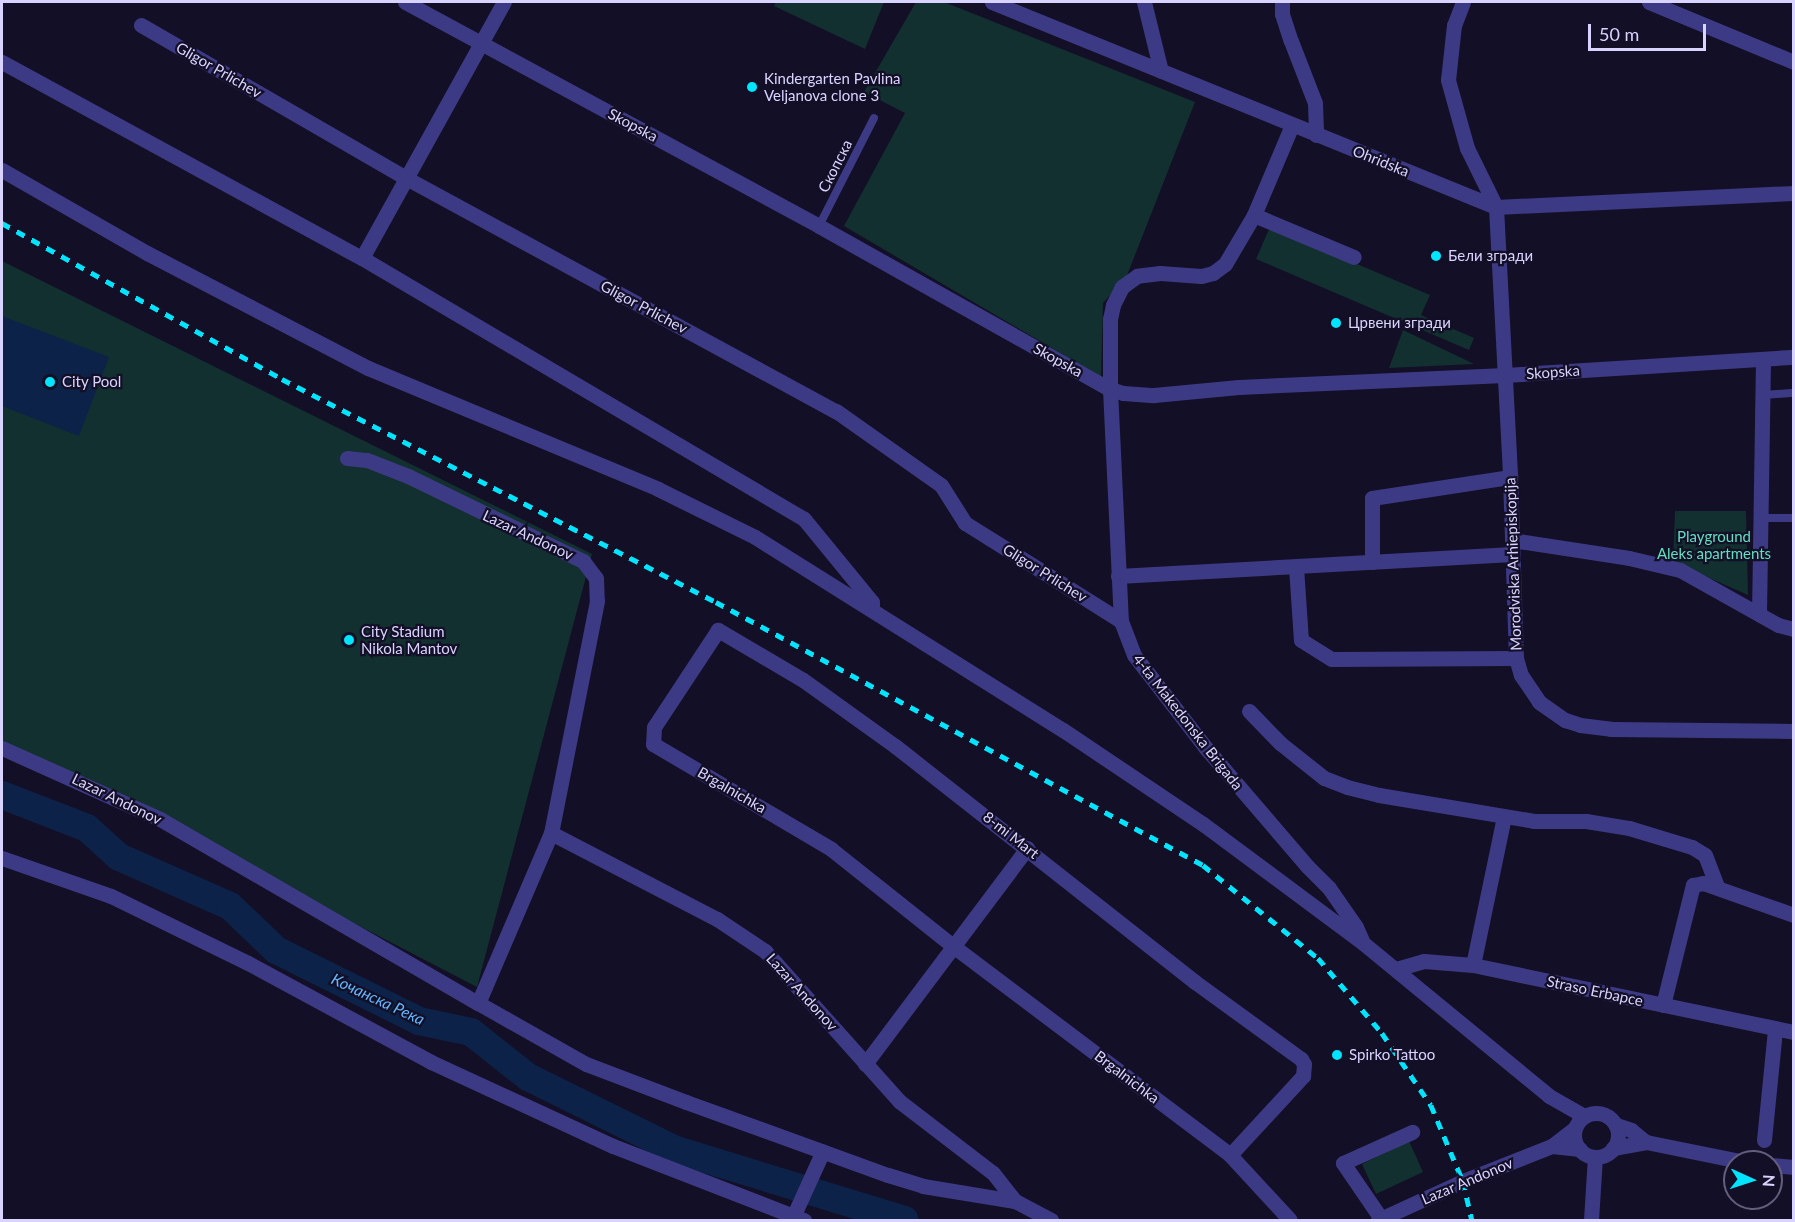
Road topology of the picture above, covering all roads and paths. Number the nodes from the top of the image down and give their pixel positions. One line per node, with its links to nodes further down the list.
1 (405, 2): 10 (street, Skopska)
2 (504, 2): 10 (street)
3 (992, 2): 13 (street, Ohridska)
4 (1144, 2): 13 (street)
5 (1282, 2): 16 (street)
6 (1463, 2): 20 (street)
7 (1649, 2): 8 (street)
8 (1669, 5): 12 (street)
9 (141, 25): 18 (street, Gligor Prlichev)
10 (480, 42): 18 (street); 22 (street, Skopska)
11 (2, 62): 24 (street)
12 (1794, 62)
13 (1161, 71): 15 (street, Ohridska)
14 (874, 118): 22 (lane, Скопска)
15 (1292, 125): 16 (street, Ohridska); 21 (street, 4-ta Makedonska Brigada)
16 (1316, 135): 20 (street, Ohridska)
17 (2, 170): 39 (street)
18 (406, 178): 24 (street); 41 (street, Gligor Prlichev)
19 (1794, 194): 20 (street, Ohridska)
20 (1496, 207): 27 (street, Morodviska Arhiepiskopija)
21 (1254, 215): 23 (street); 28 (street, 4-ta Makedonska Brigada)
22 (819, 226): 28 (street, Skopska)
23 (1354, 257)
24 (362, 258): 39 (street)
25 (1794, 357): 26 (street, Skopska)
26 (1763, 359): 27 (street, Skopska); 30 (street)
27 (1505, 375): 28 (street, Skopska); 32 (street, Morodviska Arhiepiskopija)
28 (1110, 390): 38 (street, 4-ta Makedonska Brigada)
29 (1794, 393): 30 (lane)
30 (1763, 394): 33 (street)
31 (347, 458): 49 (street, Lazar Andonov)
32 (1510, 477): 35 (street, Morodviska Arhiepiskopija); 36 (street)
33 (1760, 518): 34 (lane); 40 (street)
34 (1794, 518)
35 (1512, 547): 36 (street); 40 (street); 43 (street, Morodviska Arhiepiskopija)
36 (1372, 562): 37 (street)
37 (1296, 567): 38 (street); 43 (street)
38 (1118, 576): 41 (street, 4-ta Makedonska Brigada)
39 (872, 610): 54 (street)
40 (1759, 614): 42 (street)
41 (1121, 621): 54 (street, 4-ta Makedonska Brigada)
42 (1794, 629)
43 (1516, 658): 45 (street, Morodviska Arhiepiskopija)
44 (1250, 711): 48 (street)
45 (1794, 731)
46 (653, 744): 50 (street, 8-mi Mart); 55 (street, Brgalnichka)
47 (2, 748): 58 (street, Lazar Andonov)
48 (1504, 816): 52 (street); 56 (street)
49 (551, 833): 58 (street, Lazar Andonov); 62 (street, Lazar Andonov)
50 (1027, 848): 55 (street); 72 (street, 8-mi Mart)
51 (2, 858): 76 (street)
52 (1717, 887): 53 (street); 59 (street)
53 (1794, 915)
54 (1363, 943): 57 (street)
55 (953, 946): 62 (street); 72 (street, Brgalnichka)
56 (1473, 965): 57 (street, Straso Erbapce); 59 (street, Straso Erbapce)
57 (1396, 969): 63 (street)
58 (478, 1003): 71 (street, Lazar Andonov)
59 (1663, 1005): 61 (street, Straso Erbapce)
60 (1793, 1029): 61 (street, Straso Erbapce)
61 (1775, 1030): 66 (street)
62 (865, 1064): 75 (street, Lazar Andonov)
63 (1579, 1123): 64 (street); 68 (street, Lazar Andonov); 70 (street)
64 (1616, 1125): 67 (street); 69 (street)
65 (1412, 1132): 77 (street, Lazar Andonov)
66 (1764, 1140)
67 (1646, 1142): 69 (street); 74 (street)
68 (1552, 1146): 70 (street, Lazar Andonov); 77 (street, Lazar Andonov)
69 (1613, 1148): 73 (street)
70 (1580, 1149): 73 (street)
71 (823, 1151): 75 (street, Lazar Andonov); 76 (street)
72 (1230, 1155): 79 (street, Brgalnichka)
73 (1595, 1157): 80 (street)
74 (1723, 1158)
75 (1015, 1202): 78 (street, Lazar Andonov)
76 (799, 1219)
77 (1381, 1220)
78 (1051, 1221)
79 (1290, 1221)
80 (1591, 1221)

